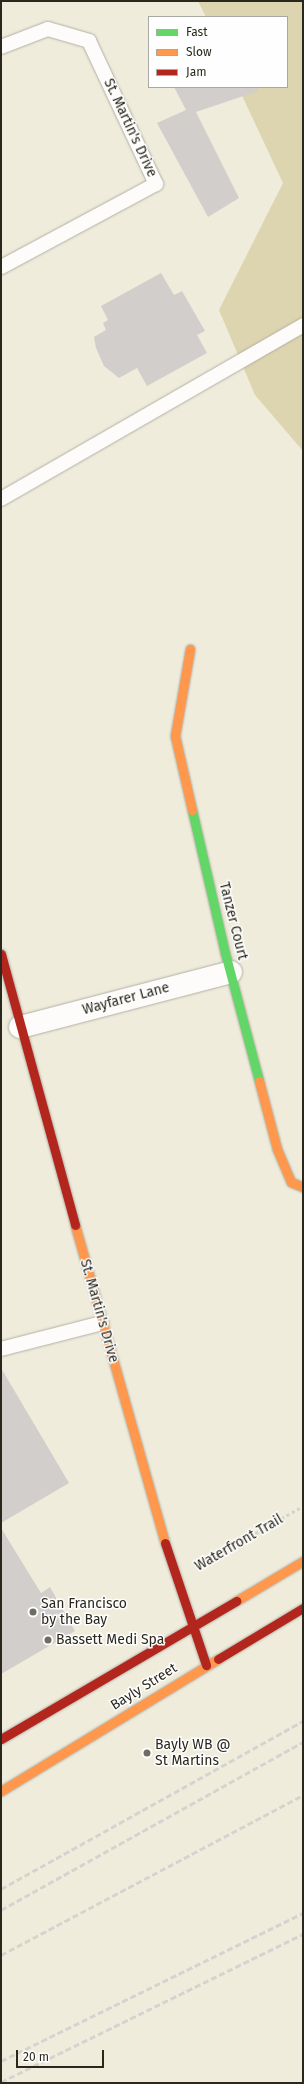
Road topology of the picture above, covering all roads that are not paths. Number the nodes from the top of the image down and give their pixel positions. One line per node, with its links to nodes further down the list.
1 (1, 47): 2 (lane, St. Martin's Drive)
2 (1, 267)
3 (303, 325): 4 (lane)
4 (1, 499)
5 (190, 649): 7 (street, Tanzer Court)
6 (1, 954): 8 (street, St. Martin's Drive)
7 (231, 972): 8 (street, Wayfarer Lane); 9 (street, Tanzer Court)
8 (20, 1027): 10 (street, St. Martin's Drive)
9 (303, 1188)
10 (102, 1323): 11 (lane); 14 (street, St. Martin's Drive)
11 (1, 1349)
12 (303, 1561): 14 (street, Bayly Street)
13 (303, 1608): 15 (street, Bayly Street)
14 (192, 1627): 15 (street, St. Martin's Drive); 16 (street, Bayly Street)
15 (206, 1665): 17 (street, Bayly Street)
16 (1, 1739)
17 (1, 1791)

